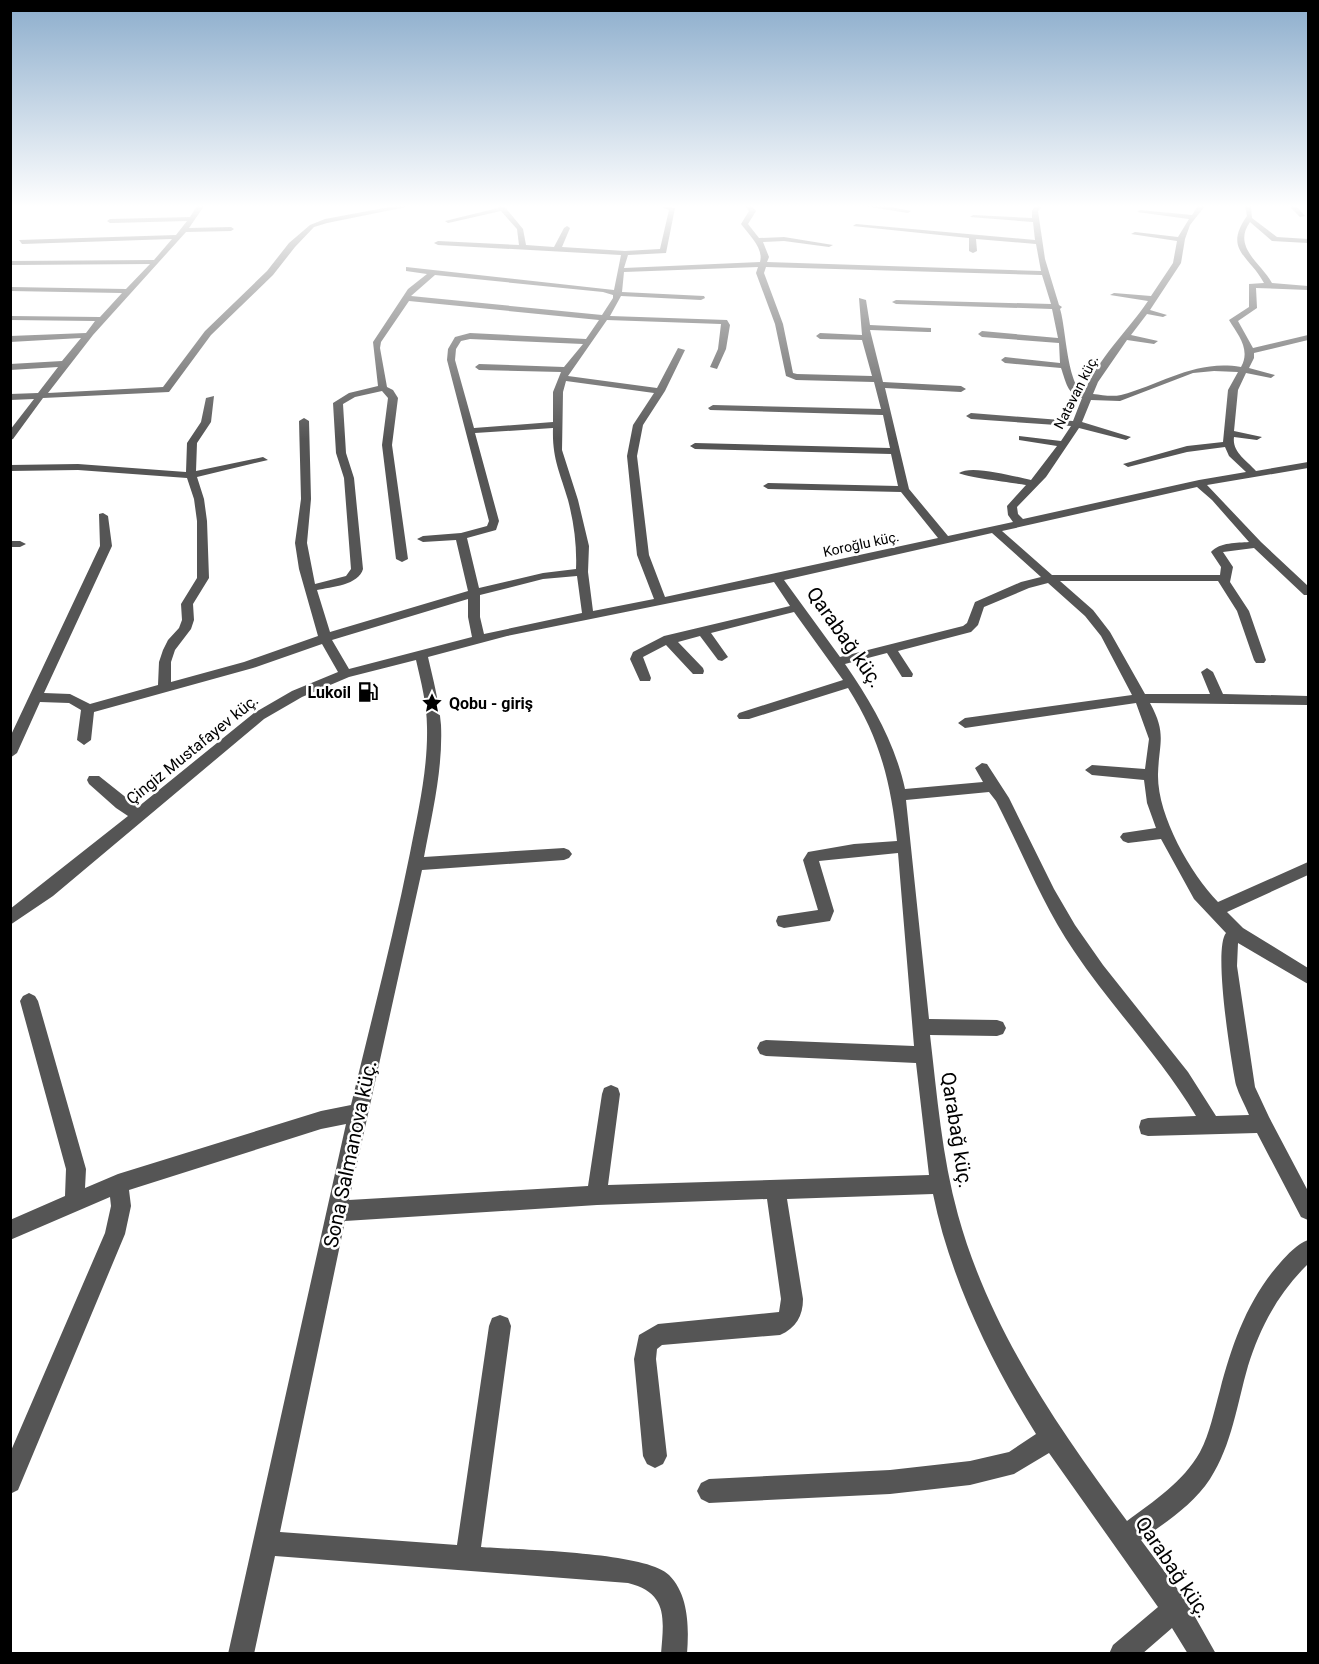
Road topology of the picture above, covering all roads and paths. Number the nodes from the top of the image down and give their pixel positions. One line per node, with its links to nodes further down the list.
1 (135, 284): 12 (street)
2 (259, 284): 53 (street)
3 (418, 284): 15 (street)
4 (532, 284): 13 (street)
5 (619, 284): 13 (street)
6 (764, 284): 49 (street)
7 (1049, 284): 20 (street)
8 (1163, 284): 17 (street, Natəvan küç.)
9 (1269, 285): 10 (street); 39 (street)
10 (1308, 288)
11 (10, 289): 12 (street)
12 (128, 291): 25 (street)
13 (618, 293): 16 (street); 24 (street)
14 (1114, 295): 17 (street)
15 (406, 298): 24 (street); 50 (street)
16 (701, 298)
17 (1153, 299): 21 (street, Natəvan küç.)
18 (862, 300): 27 (street)
19 (896, 302): 20 (street)
20 (1058, 308): 34 (street)
21 (1145, 311): 22 (street); 31 (street, Natəvan küç.)
22 (1163, 315)
23 (10, 318): 25 (street)
24 (603, 318): 36 (street); 45 (street)
25 (102, 319): 29 (street)
26 (928, 330): 27 (street)
27 (865, 333): 30 (street); 49 (street)
28 (982, 334): 34 (street)
29 (89, 335): 32 (street); 41 (street)
30 (819, 336)
31 (1126, 337): 35 (street); 56 (street, Natəvan küç.)
32 (10, 339)
33 (1304, 339): 37 (street); 39 (street)
34 (1063, 341): 42 (street)
35 (1154, 341)
36 (589, 342): 47 (street); 63 (street)
37 (1308, 346)
38 (681, 350): 52 (street)
39 (1250, 351): 46 (street)
40 (1005, 360): 42 (street)
41 (63, 364): 43 (street); 53 (street)
42 (1065, 366): 56 (street)
43 (10, 367)
44 (479, 367): 47 (street)
45 (714, 367)
46 (1243, 370): 48 (street); 56 (street); 68 (street)
47 (565, 374): 52 (street); 62 (street)
48 (1271, 375)
49 (878, 382): 51 (street); 58 (street)
50 (383, 388): 90 (street); 95 (street)
51 (961, 389)
52 (660, 391): 98 (street)
53 (42, 394): 54 (street); 64 (street)
54 (10, 397)
55 (211, 398): 78 (street)
56 (1087, 398): 61 (street, Natəvan küç.)
57 (712, 408): 58 (street)
58 (887, 412): 71 (street)
59 (970, 416): 61 (street)
60 (304, 421): 95 (street)
61 (1077, 424): 65 (street); 69 (street, Natəvan küç.)
62 (557, 425): 63 (street); 91 (street)
63 (469, 431): 86 (street)
64 (10, 437)
65 (1126, 437)
66 (1257, 437): 68 (street)
67 (1022, 438): 69 (street)
68 (1229, 439): 73 (street); 76 (street)
69 (1064, 444): 80 (street, Natəvan küç.)
70 (695, 446): 71 (street)
71 (895, 451): 82 (street)
72 (263, 460): 78 (street)
73 (1128, 464)
74 (10, 468): 78 (street)
75 (1306, 468): 76 (street, Koroğlu küç.)
76 (1252, 472): 79 (street, Koroğlu küç.)
77 (963, 473): 80 (street)
78 (191, 475): 116 (street)
79 (1199, 483): 84 (street, Koroğlu küç.); 89 (street)
80 (1034, 484): 84 (street, Natəvan küç.)
81 (768, 486): 82 (street)
82 (904, 489): 88 (street)
83 (103, 516): 117 (street)
84 (1022, 524): 85 (street, Koroğlu küç.)
85 (996, 530): 88 (street, Koroğlu küç.); 93 (street)
86 (461, 536): 87 (street); 97 (street)
87 (423, 539)
88 (945, 541): 92 (street, Koroğlu küç.)
89 (1257, 544): 94 (street); 96 (street)
90 (402, 559)
91 (582, 572): 97 (street); 100 (street)
92 (777, 578): 98 (street, Koroğlu küç.); 99 (street, Qarabağ küç.)
93 (1051, 578): 94 (street); 105 (street); 118 (street)
94 (1223, 578): 108 (street)
95 (312, 588): 102 (street)
96 (1308, 592)
97 (474, 593): 102 (street); 103 (street)
98 (661, 601): 100 (street, Koroğlu küç.)
99 (796, 608): 101 (street); 109 (street, Qarabağ küç.)
100 (588, 615): 103 (street, Koroğlu küç.)
101 (702, 630): 104 (street); 107 (street)
102 (325, 638): 112 (street); 116 (street)
103 (479, 639): 106 (street, Koroğlu küç.)
104 (668, 639): 110 (street); 114 (street)
105 (891, 649): 109 (street); 113 (street)
106 (421, 654): 112 (street, Çingiz Mustafayev küç.); 137 (street, Sona Salmanova küç.)
107 (722, 657)
108 (1260, 660)
109 (837, 662): 115 (street, Qarabağ küç.)
110 (698, 671)
111 (1207, 672): 119 (street)
112 (345, 674): 132 (street, Çingiz Mustafayev küç.)
113 (907, 674)
114 (645, 678)
115 (852, 682): 122 (street); 131 (street, Qarabağ küç.)
116 (164, 688): 121 (street)
117 (35, 698): 121 (street); 125 (street)
118 (1140, 698): 119 (street); 123 (street); 128 (street)
119 (1218, 698): 120 (street)
120 (1308, 700)
121 (88, 709): 124 (street)
122 (744, 716)
123 (965, 723)
124 (84, 740)
125 (10, 753)
126 (982, 768): 130 (street)
127 (1092, 770): 128 (street)
128 (1151, 775): 133 (street)
129 (94, 780): 132 (street)
130 (993, 786): 131 (street); 152 (street)
131 (897, 795): 135 (street, Qarabağ küç.)
132 (139, 815): 140 (street, Çingiz Mustafayev küç.)
133 (1165, 833): 134 (street); 139 (street)
134 (1128, 837)
135 (904, 847): 141 (street); 145 (street, Qarabağ küç.)
136 (564, 854): 137 (street)
137 (416, 864): 150 (street, Sona Salmanova küç.)
138 (1308, 868): 139 (street)
139 (1214, 911): 142 (street)
140 (10, 918)
141 (784, 921)
142 (1237, 933): 143 (street); 151 (street)
143 (1308, 977)
144 (29, 1001): 158 (street)
145 (920, 1027): 146 (street); 148 (street, Qarabağ küç.)
146 (997, 1028)
147 (766, 1048): 148 (street)
148 (923, 1055): 155 (street, Qarabağ küç.)
149 (611, 1094): 157 (street)
150 (358, 1113): 154 (street); 160 (street, Sona Salmanova küç.)
151 (1262, 1124): 152 (street); 159 (street)
152 (1211, 1125): 153 (street)
153 (1149, 1127)
154 (118, 1184): 158 (street); 166 (street)
155 (941, 1185): 156 (street); 164 (street, Qarabağ küç.)
156 (776, 1191): 157 (street); 165 (street)
157 (597, 1195): 160 (street)
158 (75, 1204): 161 (street)
159 (1308, 1210)
160 (337, 1211): 169 (street, Sona Salmanova küç.)
161 (10, 1230)
162 (1308, 1250): 168 (street)
163 (500, 1326): 170 (street)
164 (1052, 1437): 167 (street); 168 (street, Qarabağ küç.)
165 (655, 1456)
166 (10, 1482)
167 (708, 1491)
168 (1125, 1537): 171 (street, Qarabağ küç.)
169 (265, 1543): 170 (street); 172 (street, Sona Salmanova küç.)
170 (467, 1560): 173 (street)
171 (1176, 1608): 174 (street); 175 (street, Qarabağ küç.)
172 (241, 1653)
173 (674, 1653)
174 (1122, 1653)
175 (1203, 1653)

